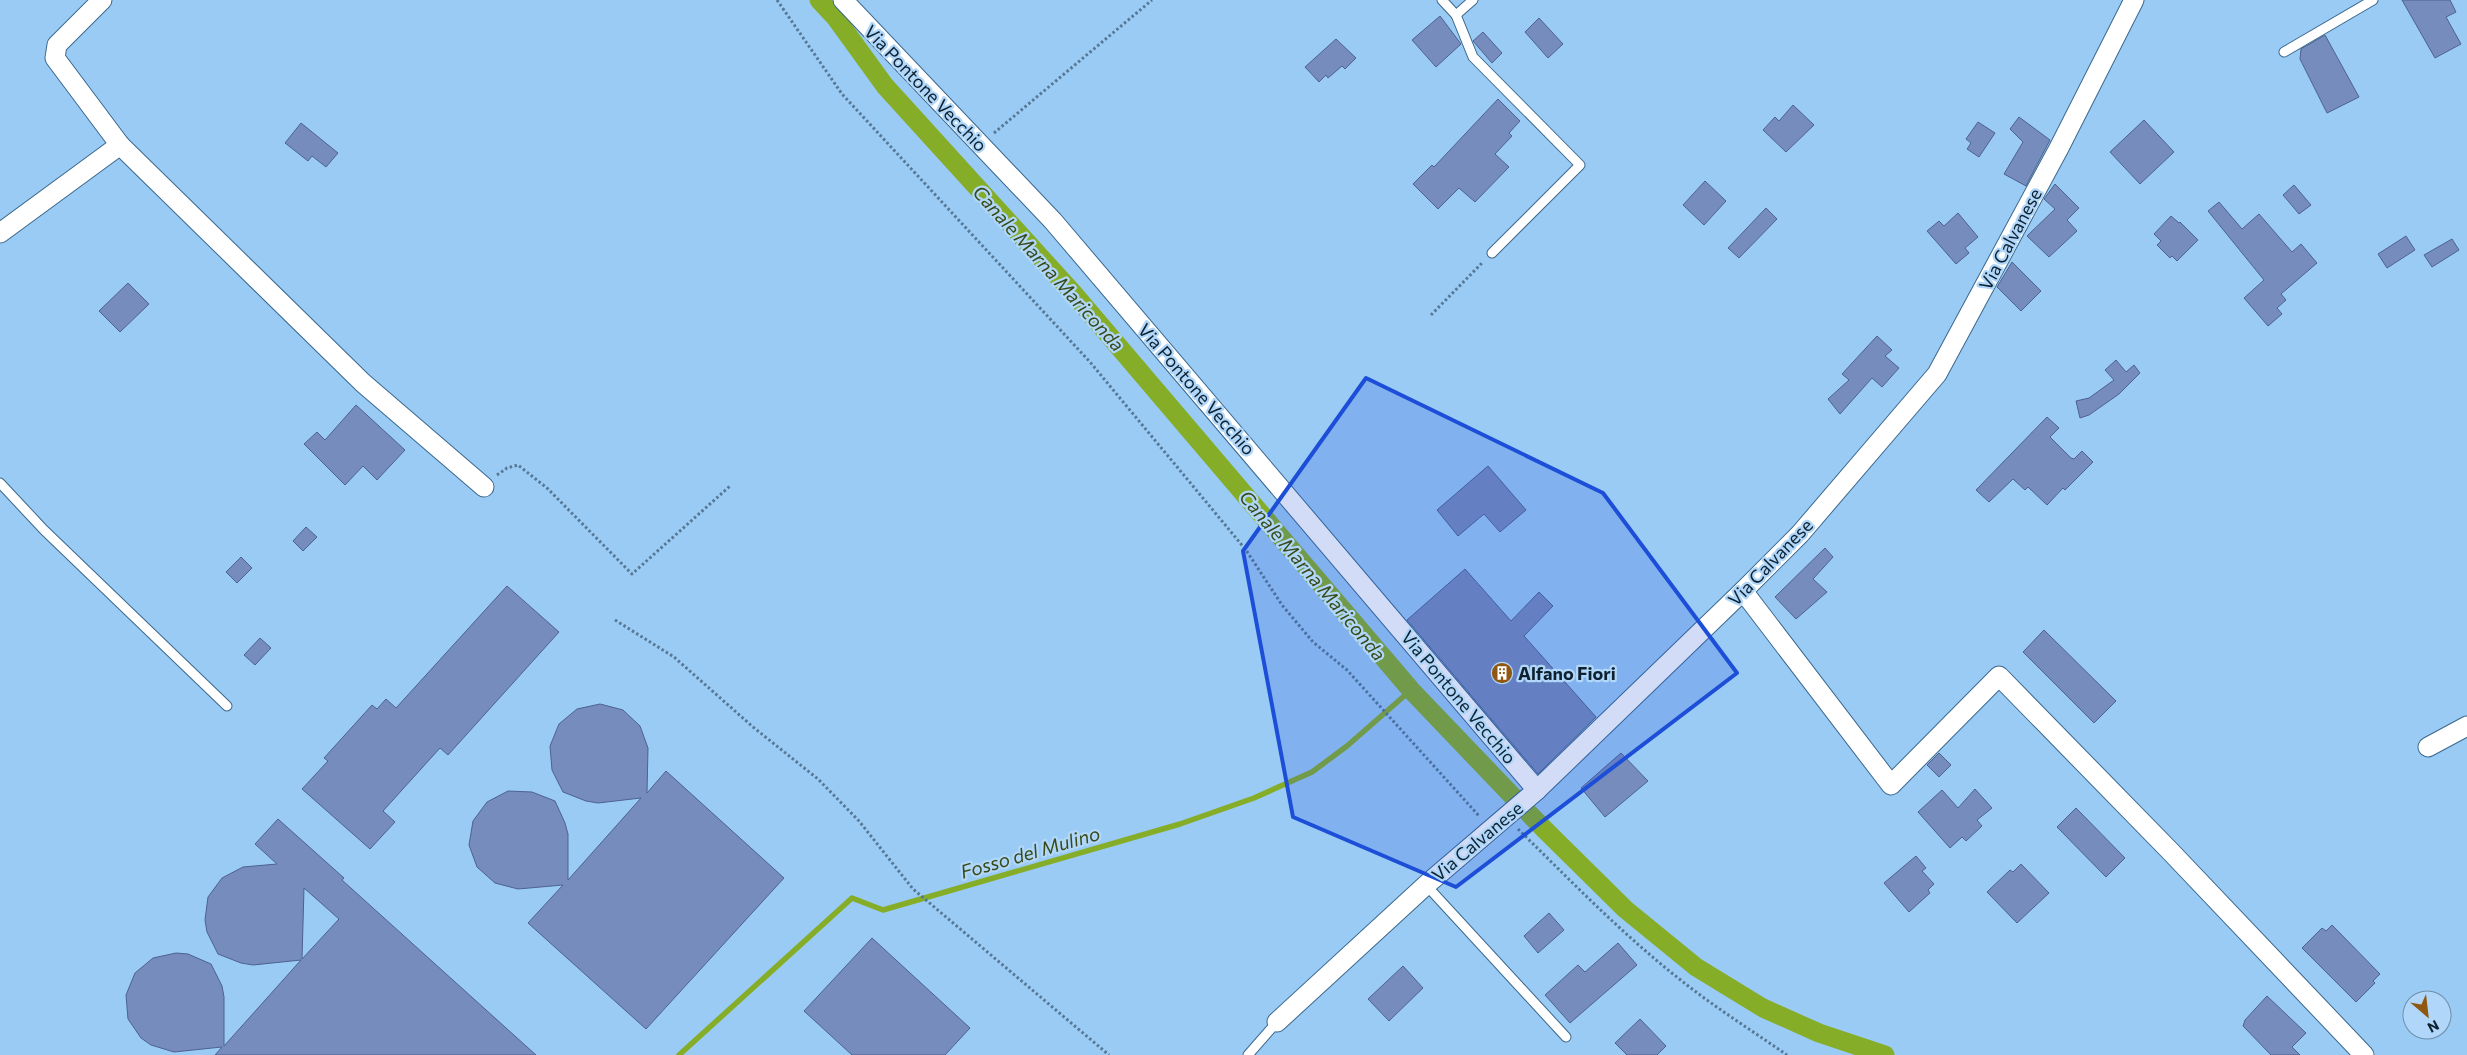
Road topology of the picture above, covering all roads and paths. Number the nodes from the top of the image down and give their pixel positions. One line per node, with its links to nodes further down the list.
1 (102, 0): 11 (street)
2 (778, 0): 26 (path)
3 (843, 0): 12 (street, Via Pontone Vecchio)
4 (1152, 0): 12 (path)
5 (1442, 0): 9 (lane)
6 (1473, 0): 9 (lane)
7 (2134, 0): 19 (street, Via Calvanese)
8 (2373, 0): 10 (lane)
9 (1456, 15): 14 (lane)
10 (2284, 52)
11 (120, 145): 13 (street); 18 (street)
12 (980, 145): 24 (street, Via Pontone Vecchio)
13 (0, 233)
14 (1492, 253): 15 (path)
15 (1431, 315)
16 (0, 483): 21 (lane)
17 (730, 486): 18 (path)
18 (484, 487)
19 (1743, 591): 24 (street, Via Calvanese); 33 (street)
20 (615, 620): 30 (path)
21 (227, 706)
22 (2467, 726): 23 (street)
23 (2428, 747)
24 (1535, 792): 25 (street, Via Calvanese)
25 (1507, 815): 26 (street, Via Calvanese); 32 (path)
26 (1490, 828): 27 (street, Via Calvanese)
27 (1426, 885): 28 (street, Via Calvanese); 29 (lane)
28 (1278, 1022): 31 (lane)
29 (1566, 1037)
30 (1109, 1055)
31 (1248, 1055)
32 (1787, 1055)
33 (2364, 1055)

